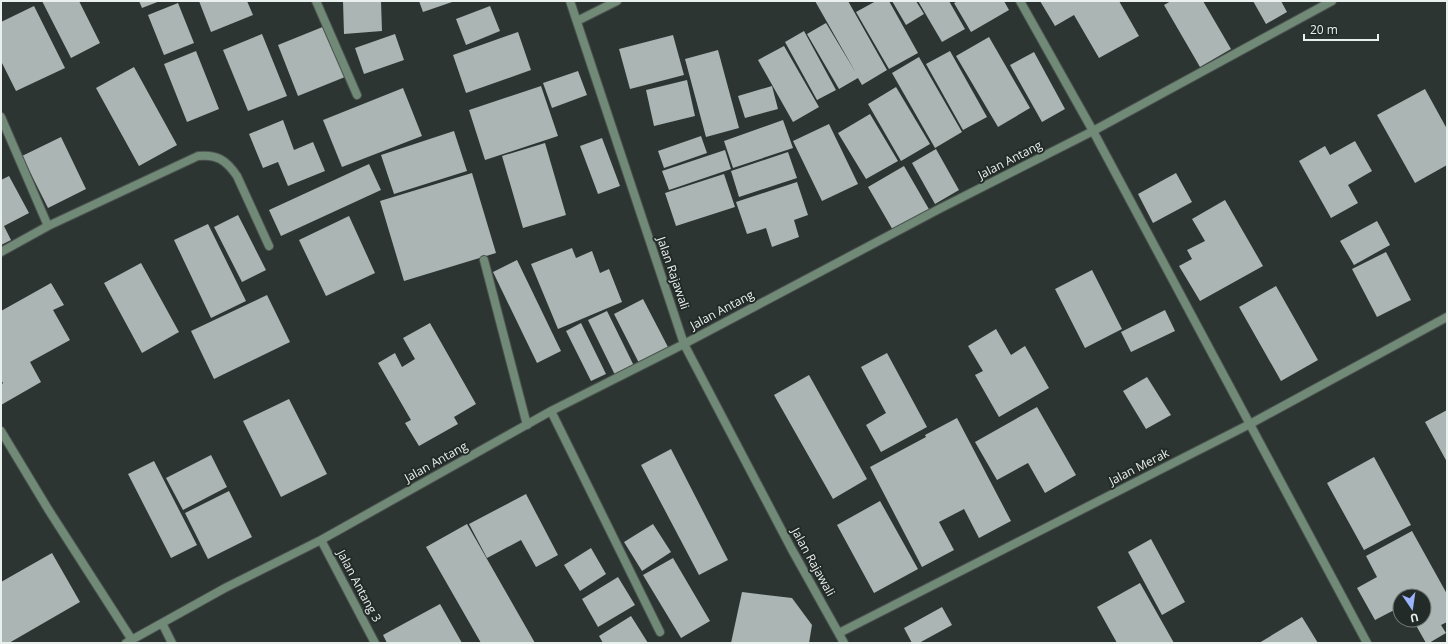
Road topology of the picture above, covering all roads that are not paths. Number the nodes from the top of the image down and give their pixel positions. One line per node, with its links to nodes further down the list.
1 (316, 1): 7 (street)
2 (570, 1): 6 (street, Jalan Rajawali)
3 (617, 1): 6 (street)
4 (1020, 1): 9 (street)
5 (1332, 1): 9 (street, Jalan Antang)
6 (577, 21): 15 (street, Jalan Rajawali)
7 (357, 95)
8 (1, 117): 10 (street)
9 (1093, 131): 15 (street, Jalan Antang); 17 (street)
10 (48, 226): 11 (street); 12 (street)
11 (269, 246)
12 (1, 252)
13 (484, 260): 18 (street)
14 (1447, 317): 17 (street, Jalan Merak)
15 (684, 344): 16 (street, Jalan Antang); 23 (street, Jalan Rajawali)
16 (551, 411): 18 (street, Jalan Antang); 22 (street)
17 (1250, 424): 23 (street, Jalan Merak); 28 (street)
18 (527, 426): 20 (street, Jalan Antang)
19 (1, 431): 24 (street)
20 (321, 540): 21 (street, Jalan Antang); 26 (street, Jalan Antang 3)
21 (162, 623): 24 (street, Jalan Antang); 25 (street)
22 (660, 632)
23 (838, 633): 27 (street, Jalan Rajawali)
24 (129, 642)
25 (172, 643)
26 (375, 643)
27 (844, 643)
28 (1367, 643)

